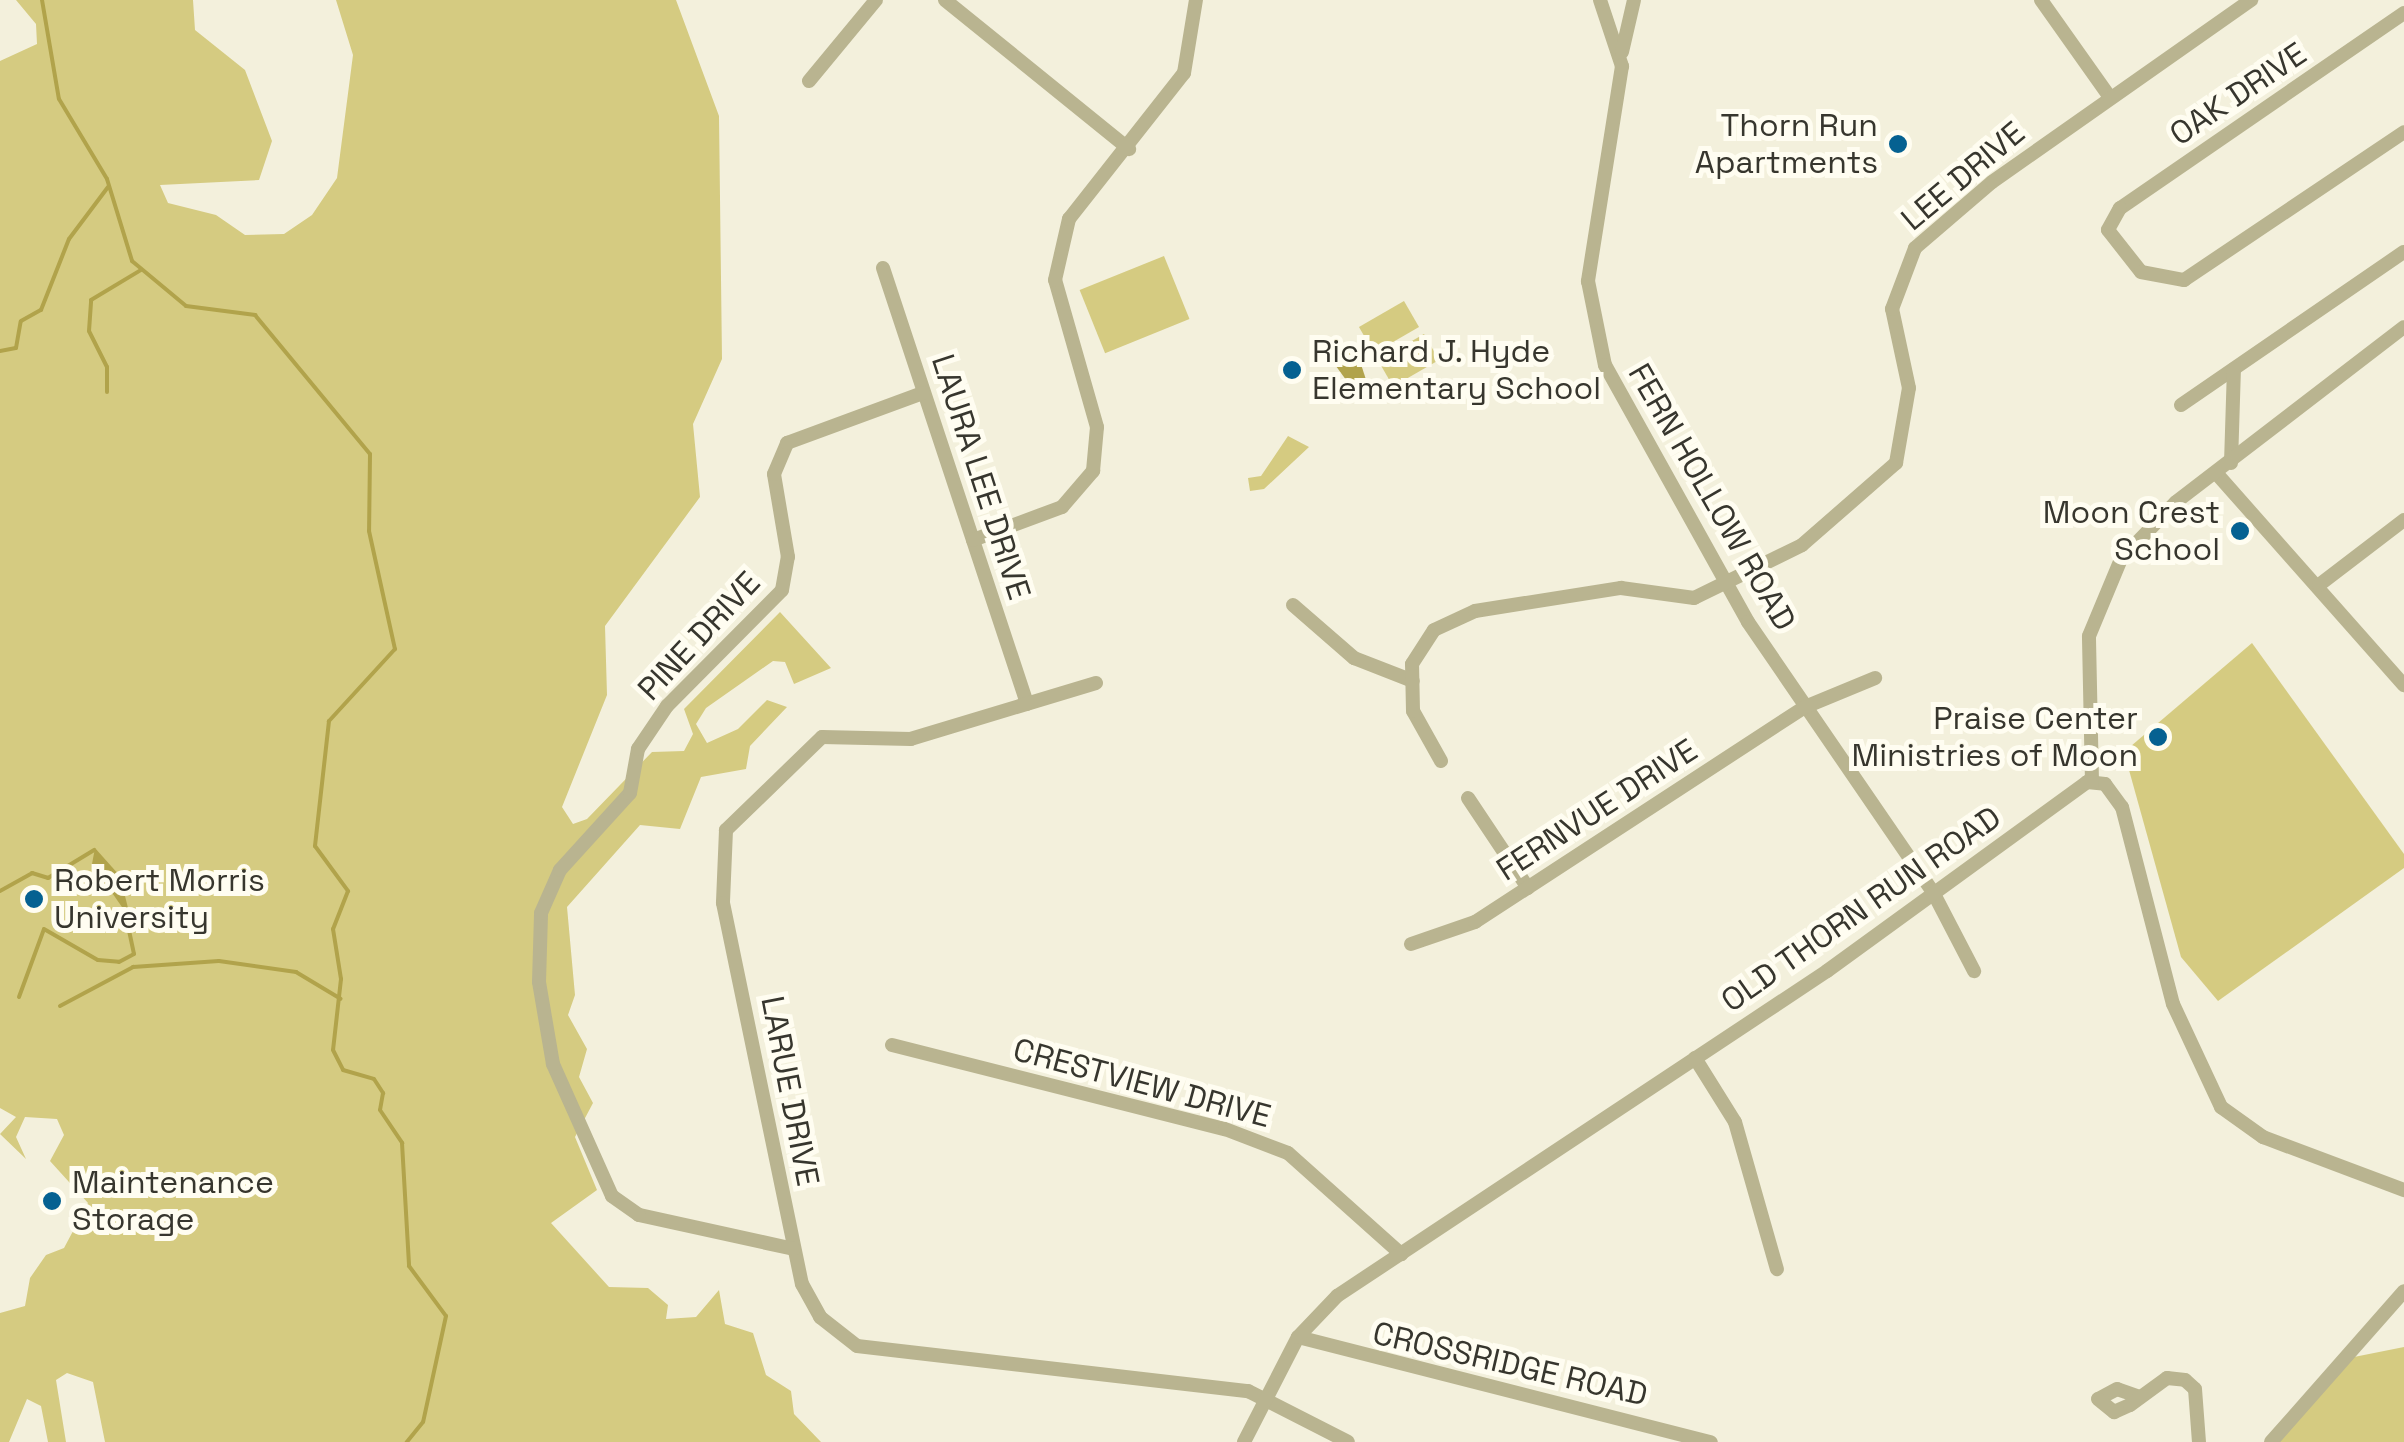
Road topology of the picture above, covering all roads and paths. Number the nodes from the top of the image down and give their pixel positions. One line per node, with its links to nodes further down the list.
1 (876, 0): 10 (street)
2 (945, 0): 13 (street)
3 (1196, 0): 13 (street)
4 (1633, 0): 7 (street); 9 (street)
5 (2041, 0): 11 (street)
6 (2251, 0): 11 (street, LEE DRIVE)
7 (1604, 5): 9 (street, FERN HOLLOW ROAD)
8 (2404, 13): 12 (street, OAK DRIVE)
9 (1622, 52): 25 (street, FERN HOLLOW ROAD)
10 (809, 80)
11 (2109, 96): 25 (street, LEE DRIVE)
12 (2404, 132)
13 (1128, 149): 23 (street)
14 (2404, 252): 17 (street)
15 (883, 268): 18 (street, LAURA LEE DRIVE)
16 (2404, 328): 20 (street)
17 (2234, 368): 19 (street); 20 (street)
18 (923, 393): 23 (street, LAURA LEE DRIVE); 43 (street, PINE DRIVE)
19 (2181, 405)
20 (2231, 463): 21 (street)
21 (2216, 474): 24 (street); 34 (street)
22 (2404, 520): 24 (street)
23 (973, 540): 31 (street, LAURA LEE DRIVE)
24 (2318, 585): 30 (street)
25 (1730, 588): 28 (street, LEE DRIVE); 32 (street, FERN HOLLOW ROAD)
26 (1293, 605): 28 (street)
27 (1875, 678): 32 (street, FERNVUE DRIVE)
28 (1412, 681): 33 (street)
29 (1096, 683): 31 (street, LARUE DRIVE)
30 (2404, 685)
31 (1027, 704): 43 (street, LARUE DRIVE)
32 (1805, 707): 36 (street, FERNVUE DRIVE); 37 (street, FERN HOLLOW ROAD)
33 (1441, 762)
34 (2092, 782): 37 (street, OLD THORN RUN ROAD); 42 (street)
35 (1468, 798): 36 (street)
36 (1528, 888): 38 (street, FERNVUE DRIVE)
37 (1934, 894): 39 (street, FERN HOLLOW ROAD); 41 (street, OLD THORN RUN ROAD)
38 (1411, 944)
39 (1974, 971)
40 (892, 1045): 44 (street, CRESTVIEW DRIVE)
41 (1695, 1058): 44 (street, OLD THORN RUN ROAD); 45 (street)
42 (2404, 1190)
43 (794, 1250): 49 (street, LARUE DRIVE)
44 (1401, 1254): 47 (street, OLD THORN RUN ROAD)
45 (1777, 1269)
46 (2403, 1293): 54 (street)
47 (1298, 1337): 49 (street, OLD THORN RUN ROAD); 52 (street, CROSSRIDGE ROAD)
48 (2140, 1397): 53 (street)
49 (1266, 1400): 50 (street, OLD THORN RUN ROAD); 51 (street, LARUE DRIVE)
50 (1244, 1442)
51 (1348, 1442)
52 (1711, 1442)
53 (2200, 1442)
54 (2271, 1442)

